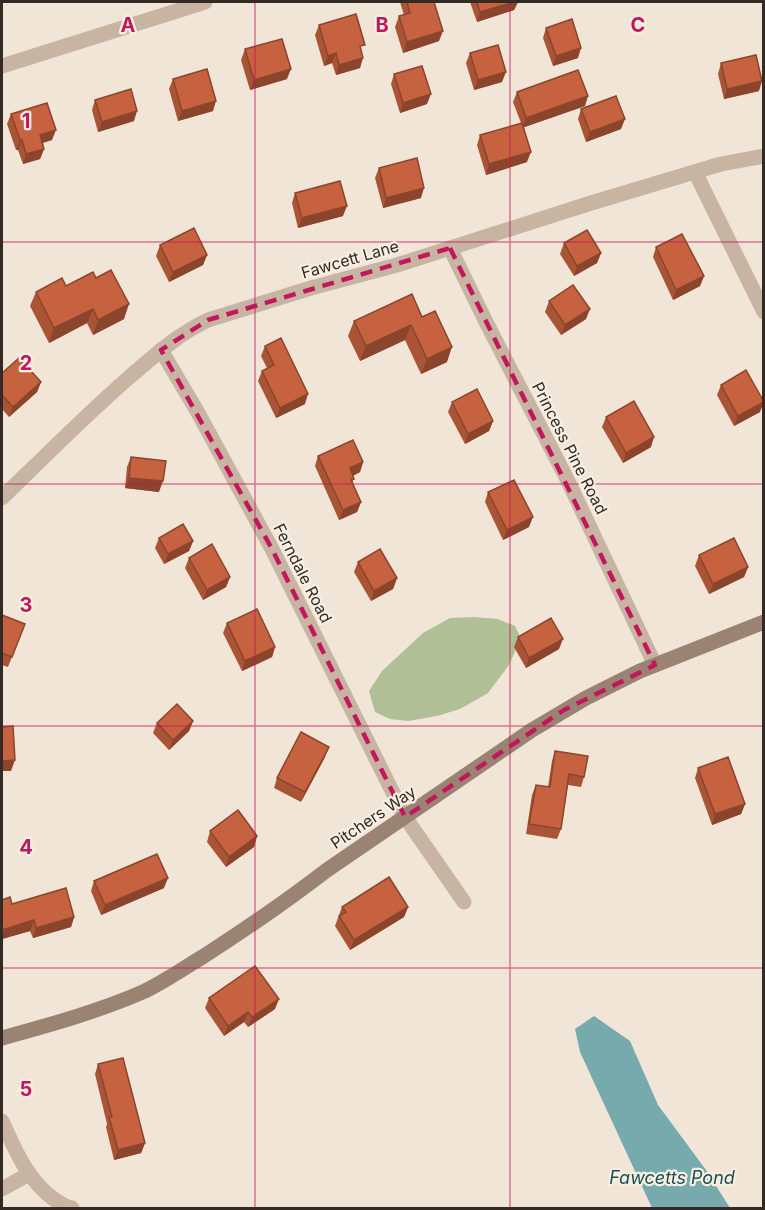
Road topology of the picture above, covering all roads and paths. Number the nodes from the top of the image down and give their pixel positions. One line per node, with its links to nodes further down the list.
1 (205, 2): 2 (street)
2 (2, 66)
3 (764, 156): 4 (street, Fawcett Lane)
4 (695, 172): 5 (street, Fawcett Lane); 6 (street)
5 (450, 248): 7 (street, Fawcett Lane); 10 (street, Princess Pine Road)
6 (764, 312)
7 (161, 350): 8 (street, Fawcett Lane); 11 (street, Ferndale Road)
8 (2, 498)
9 (764, 622): 10 (main road, Pitchers Way)
10 (655, 665): 11 (main road, Pitchers Way)
11 (405, 817): 12 (street, Ferndale Road); 13 (main road, Pitchers Way)
12 (464, 902)
13 (2, 1038)
14 (2, 1121): 15 (street)
15 (29, 1174): 16 (street); 17 (street)
16 (2, 1189)
17 (72, 1209)

